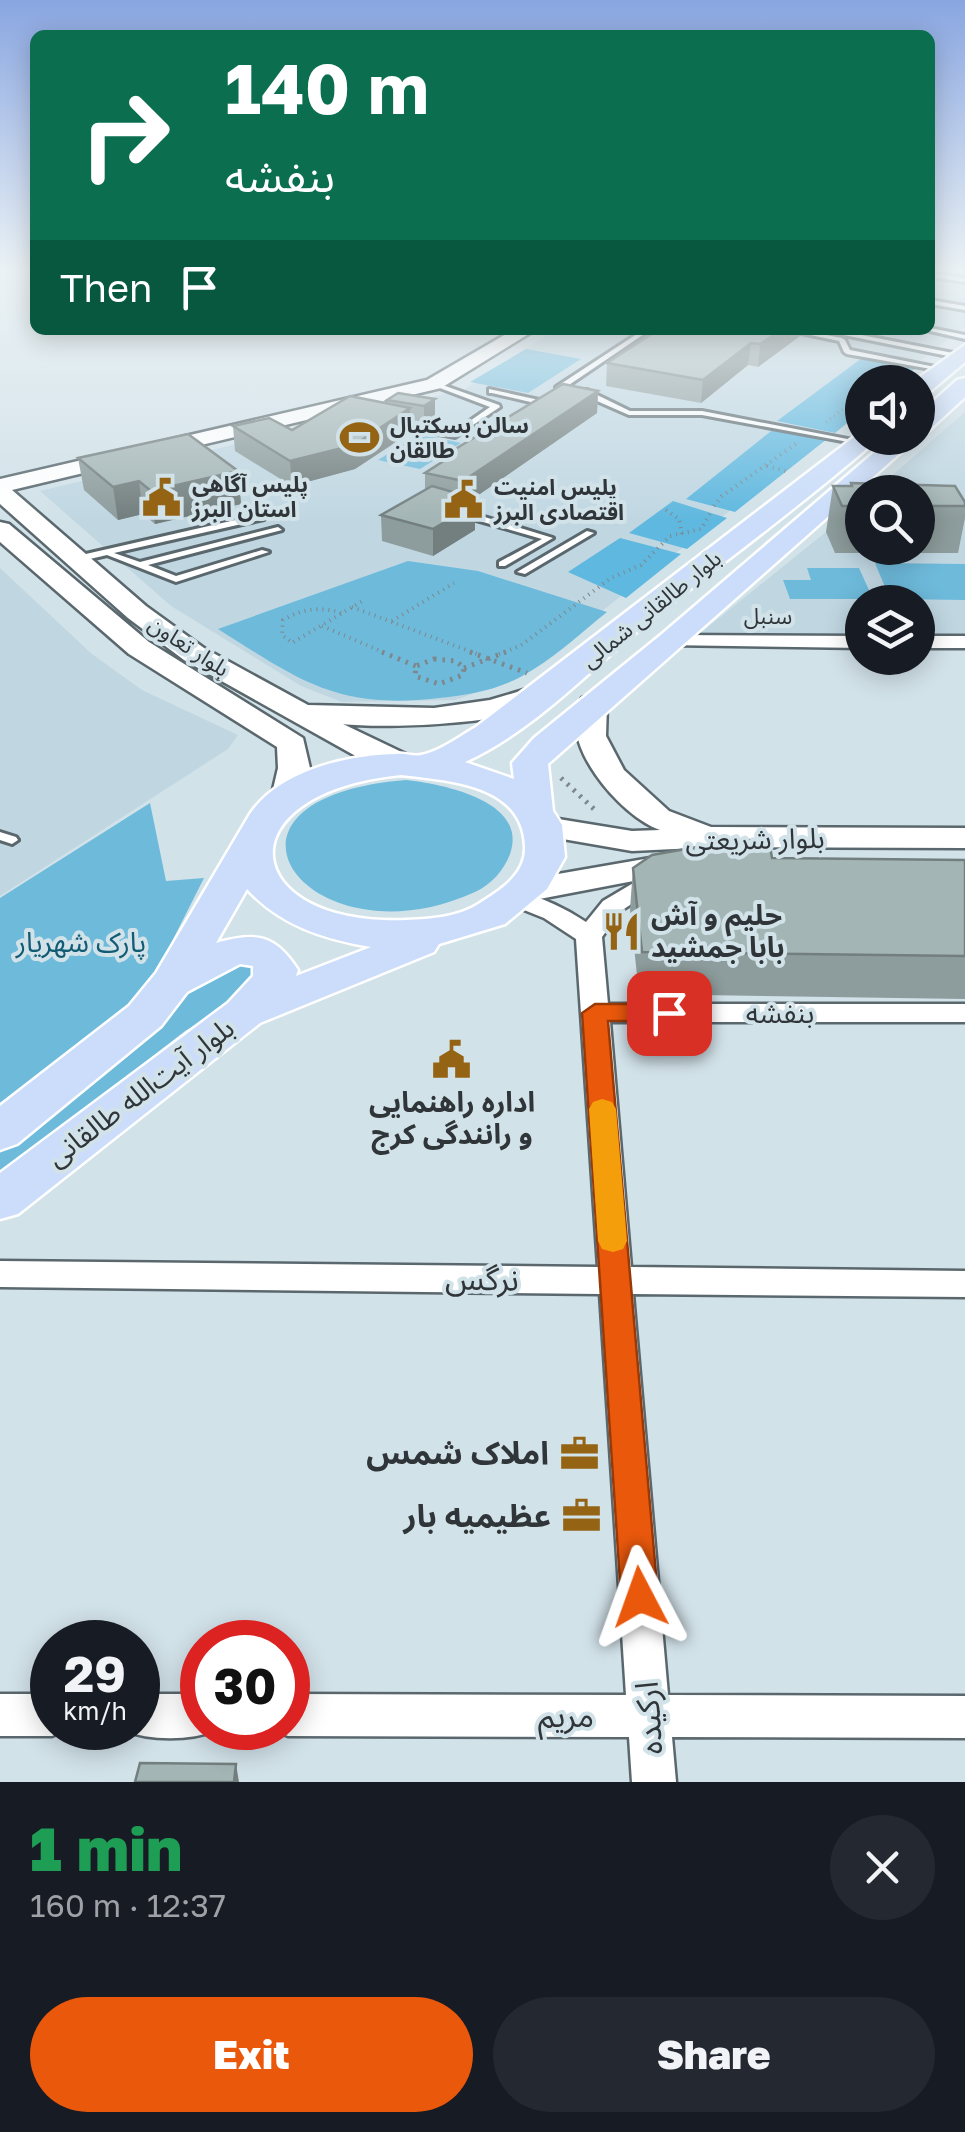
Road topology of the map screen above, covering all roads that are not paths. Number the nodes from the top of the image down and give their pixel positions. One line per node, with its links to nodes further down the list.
1 (485, 354): 5 (main road)
2 (610, 354): 7 (lane)
3 (957, 354): 4 (main road)
4 (935, 374)
5 (434, 384): 12 (lane); 16 (main road)
6 (965, 384): 10 (main road)
7 (560, 387): 9 (lane); 13 (lane)
8 (492, 392): 9 (lane)
9 (538, 402): 11 (lane)
10 (935, 411)
11 (524, 412)
12 (383, 420)
13 (845, 437)
14 (845, 453): 32 (main road, بلوار طالقانی شمالی)
15 (888, 455): 28 (main road, بلوار طالقانی شمالی)
16 (0, 489): 24 (main road, بلوار تعاون)
17 (448, 509): 25 (lane)
18 (261, 518): 23 (lane)
19 (0, 529): 37 (main road, بلوار تعاون)
20 (278, 530): 26 (lane)
21 (590, 533): 27 (lane)
22 (266, 552): 26 (lane)
23 (108, 554): 24 (lane); 26 (lane)
24 (77, 560): 34 (main road, بلوار تعاون)
25 (502, 564)
26 (139, 565)
27 (522, 572)
28 (673, 641): 29 (street, سنبل); 33 (main road, بلوار طالقانی شمالی)
29 (845, 642)
30 (935, 642): 31 (street)
31 (965, 642)
32 (538, 686): 34 (main road); 35 (main road, بلوار طالقانی شمالی)
33 (592, 704): 38 (main road, بلوار طالقانی شمالی); 43 (main road)
34 (292, 706): 36 (main road, بلوار تعاون)
35 (506, 725): 38 (main road); 39 (main road, بلوار طالقانی شمالی)
36 (330, 728): 37 (main road); 39 (main road, بلوار تعاون)
37 (292, 744): 40 (main road)
38 (550, 753): 42 (main road, بلوار طالقانی شمالی)
39 (415, 765): 40 (main road); 42 (main road)
40 (287, 798): 46 (main road)
41 (965, 816): 44 (main road)
42 (540, 818): 47 (main road, بلوار شریعتی); 49 (main road)
43 (717, 837): 44 (main road, بلوار شریعتی); 47 (main road, بلوار شریعتی)
44 (863, 838): 45 (main road, بلوار شریعتی)
45 (965, 838)
46 (252, 846): 50 (main road); 52 (main road, بلوار آیت‌الله طالقانی)
47 (649, 858): 48 (main road, بلوار شریعتی); 49 (main road, بلوار شریعتی); 51 (street)
48 (965, 861)
49 (524, 894): 50 (main road); 51 (street)
50 (454, 928): 54 (main road, بلوار آیت‌الله طالقانی)
51 (589, 936): 53 (street, ارکیده)
52 (172, 982): 54 (main road); 56 (main road, بلوار آیت‌الله طالقانی)
53 (595, 1013): 55 (street, بنفشه); 59 (street, ارکیده)
54 (244, 1014): 57 (main road, بلوار آیت‌الله طالقانی)
55 (965, 1014)
56 (0, 1132)
57 (0, 1200)
58 (0, 1274): 59 (street, نرگس)
59 (616, 1280): 60 (street, نرگس); 64 (street, ارکیده)
60 (965, 1284)
61 (0, 1715): 62 (street)
62 (30, 1715)
63 (310, 1716): 64 (street, مریم)
64 (649, 1716): 65 (street, مریم); 66 (street, ارکیده)
65 (965, 1717)
66 (654, 1782)

